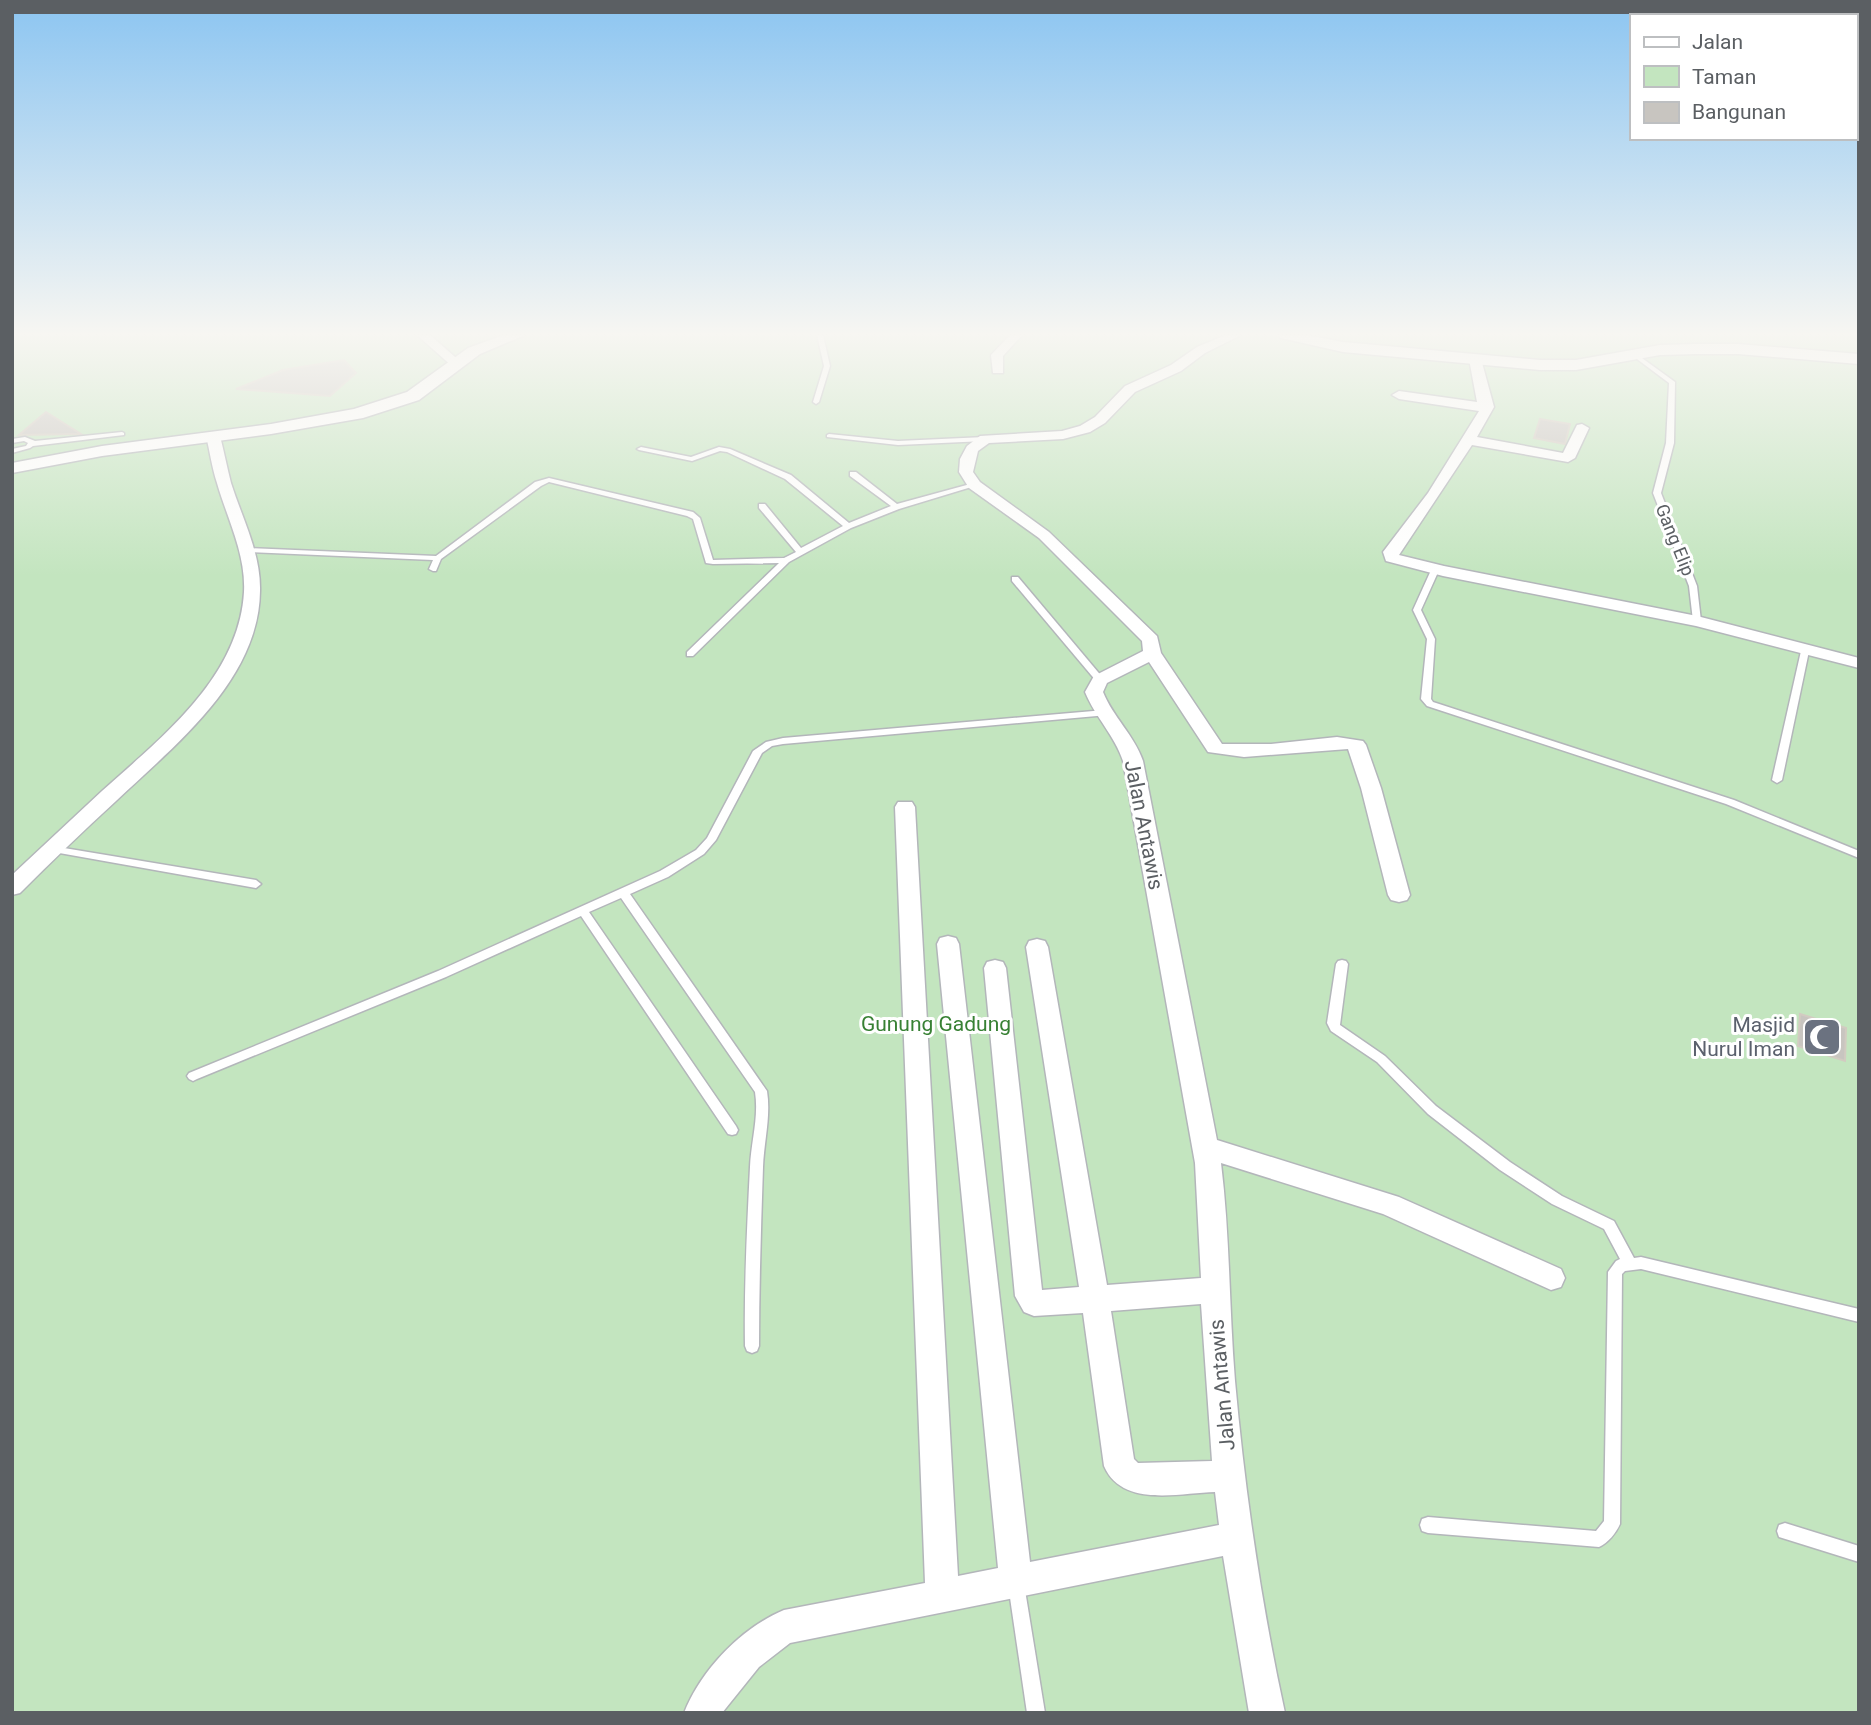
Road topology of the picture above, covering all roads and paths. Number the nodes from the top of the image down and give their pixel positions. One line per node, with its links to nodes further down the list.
1 (344, 416): 7 (street)
2 (1104, 416): 9 (street)
3 (1482, 416): 11 (street)
4 (1671, 416): 27 (lane, Gang Elip)
5 (1582, 428): 11 (street)
6 (122, 434): 14 (lane)
7 (213, 436): 14 (street); 20 (street)
8 (829, 436): 9 (lane)
9 (985, 439): 16 (street)
10 (12, 440): 14 (lane)
11 (1468, 440): 25 (street)
12 (641, 449): 19 (lane)
13 (12, 451): 14 (lane)
14 (25, 456)
15 (853, 474): 18 (lane)
16 (974, 485): 18 (lane); 29 (street)
17 (762, 506): 21 (lane)
18 (896, 507): 19 (lane)
19 (848, 526): 21 (lane)
20 (247, 550): 22 (lane); 36 (street)
21 (802, 553): 23 (lane)
22 (438, 558): 23 (lane); 24 (lane)
23 (786, 560): 30 (lane)
24 (433, 569)
25 (1435, 570): 27 (street); 37 (lane)
26 (1015, 579): 32 (lane)
27 (1697, 621): 28 (street)
28 (1805, 651): 31 (street); 34 (lane)
29 (1152, 653): 32 (street); 41 (street)
30 (690, 654)
31 (1859, 663)
32 (1100, 680): 33 (street, Jalan Antawis)
33 (1105, 713): 40 (lane); 49 (street, Jalan Antawis)
34 (1776, 780)
35 (905, 807): 62 (street)
36 (52, 849): 38 (lane); 39 (street)
37 (1859, 855)
38 (256, 884)
39 (12, 888)
40 (623, 892): 42 (lane); 55 (lane)
41 (1399, 895)
42 (583, 911): 47 (lane); 48 (lane)
43 (948, 944): 61 (street)
44 (1037, 947): 53 (street)
45 (1342, 964): 50 (lane)
46 (995, 968): 53 (street)
47 (193, 1076)
48 (732, 1130)
49 (1205, 1147): 51 (street); 52 (street, Jalan Antawis)
50 (1629, 1262): 54 (lane); 57 (lane)
51 (1552, 1278)
52 (1214, 1290): 53 (street); 56 (street, Jalan Antawis)
53 (1095, 1299): 56 (street)
54 (1859, 1316)
55 (752, 1346)
56 (1229, 1476): 59 (street, Jalan Antawis)
57 (1428, 1525)
58 (1785, 1531): 60 (lane)
59 (1236, 1538): 61 (street); 65 (street, Jalan Antawis)
60 (1859, 1554)
61 (1016, 1581): 62 (street); 64 (lane)
62 (942, 1596): 63 (street)
63 (701, 1713)
64 (1036, 1713)
65 (1267, 1713)

